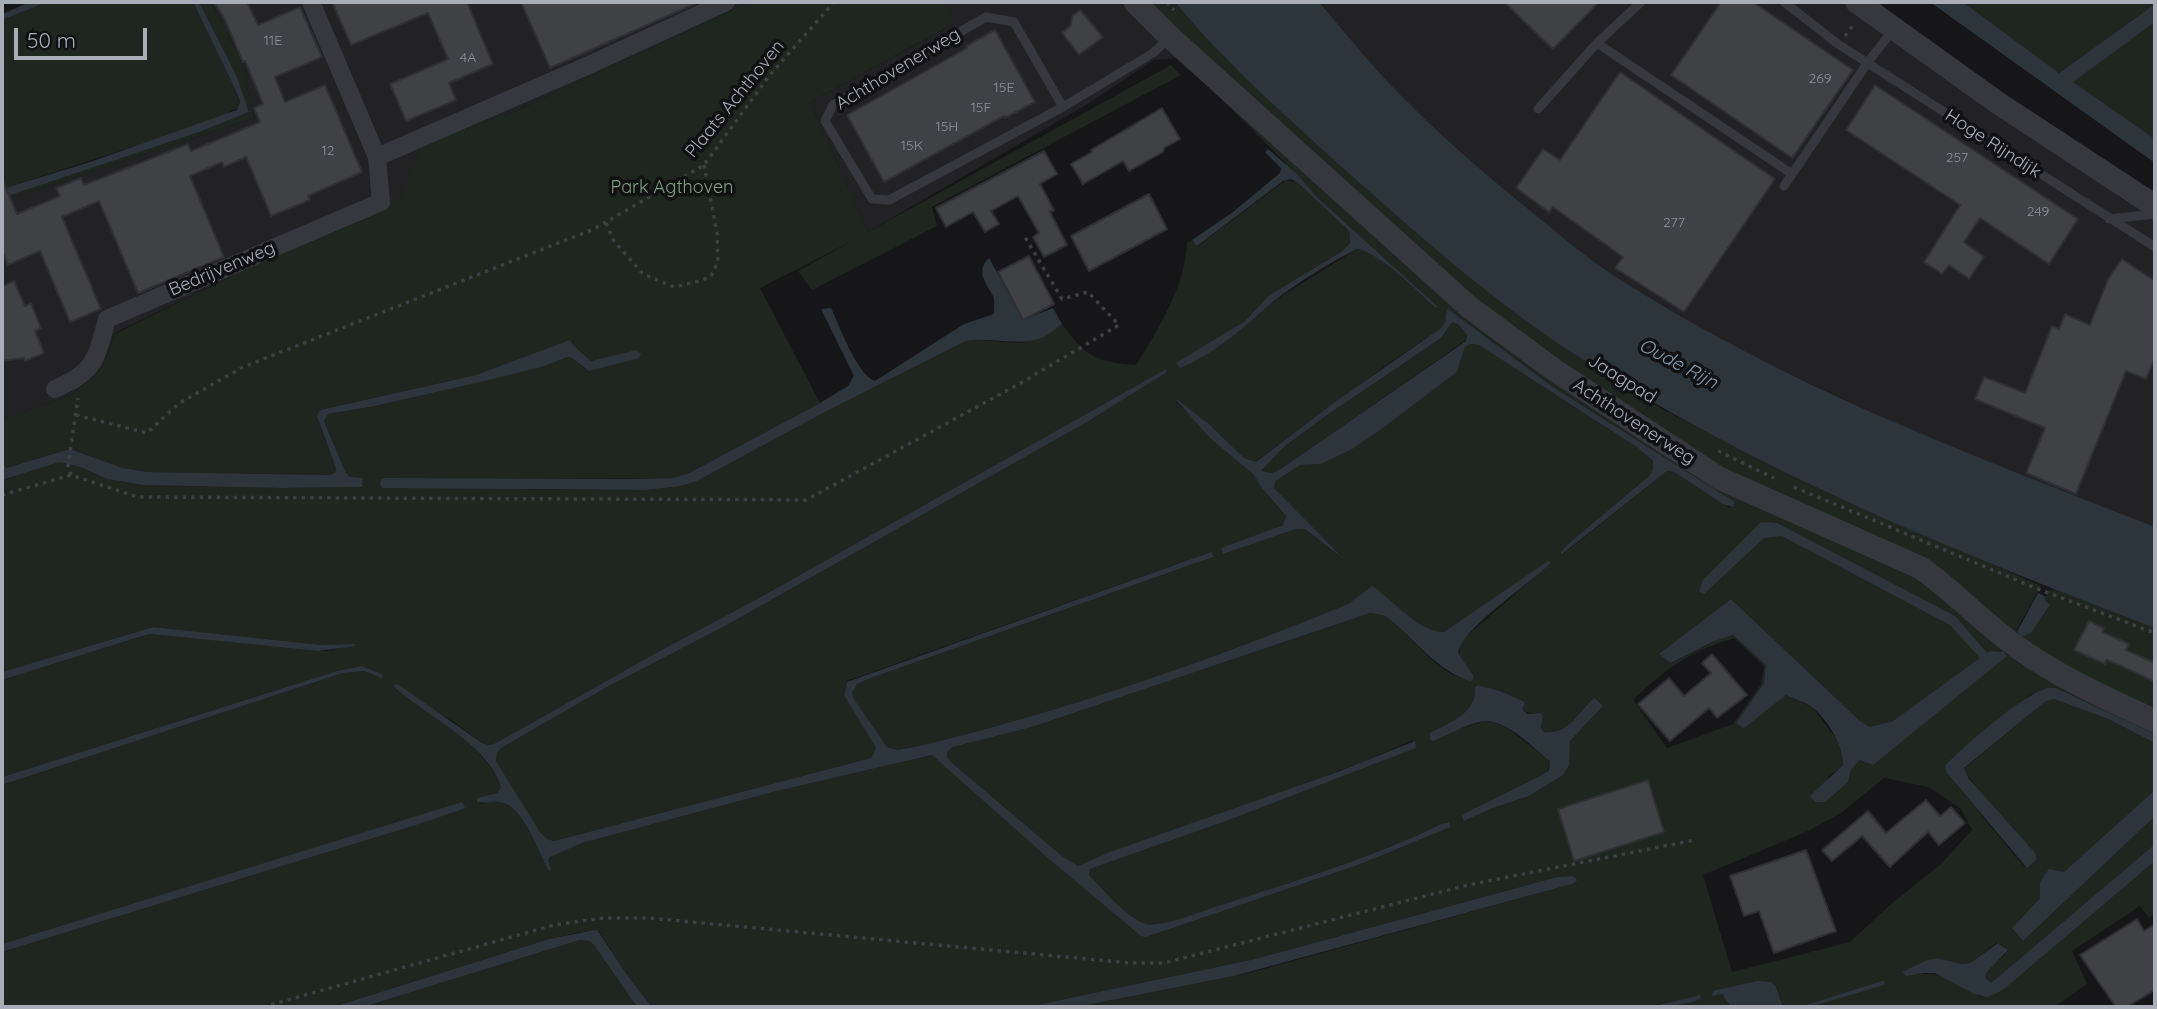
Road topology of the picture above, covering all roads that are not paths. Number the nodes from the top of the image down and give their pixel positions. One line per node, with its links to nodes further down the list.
1 (311, 2): 13 (street, Bedrijvenweg)
2 (726, 2): 13 (street)
3 (1135, 2): 8 (street, Achthovenerweg)
4 (1640, 2): 9 (lane)
5 (1784, 2): 10 (lane, Hoge Rijndijk)
6 (1857, 2): 7 (street, Hoge Rijndijk)
7 (1894, 29): 10 (lane); 16 (street, Hoge Rijndijk)
8 (1170, 37): 11 (lane, Achthovenerweg); 21 (street, Achthovenerweg)
9 (1597, 43): 12 (lane); 14 (lane)
10 (1868, 62): 14 (lane); 18 (lane, Hoge Rijndijk)
11 (1062, 107): 11 (lane, Achthovenerweg)
12 (1538, 109)
13 (377, 156): 20 (street, Bedrijvenweg)
14 (1792, 174): 15 (lane)
15 (1784, 186)
16 (2155, 206)
17 (2155, 214): 18 (lane)
18 (2109, 219): 19 (lane, Hoge Rijndijk)
19 (2155, 247)
20 (55, 389)
21 (2155, 721)

